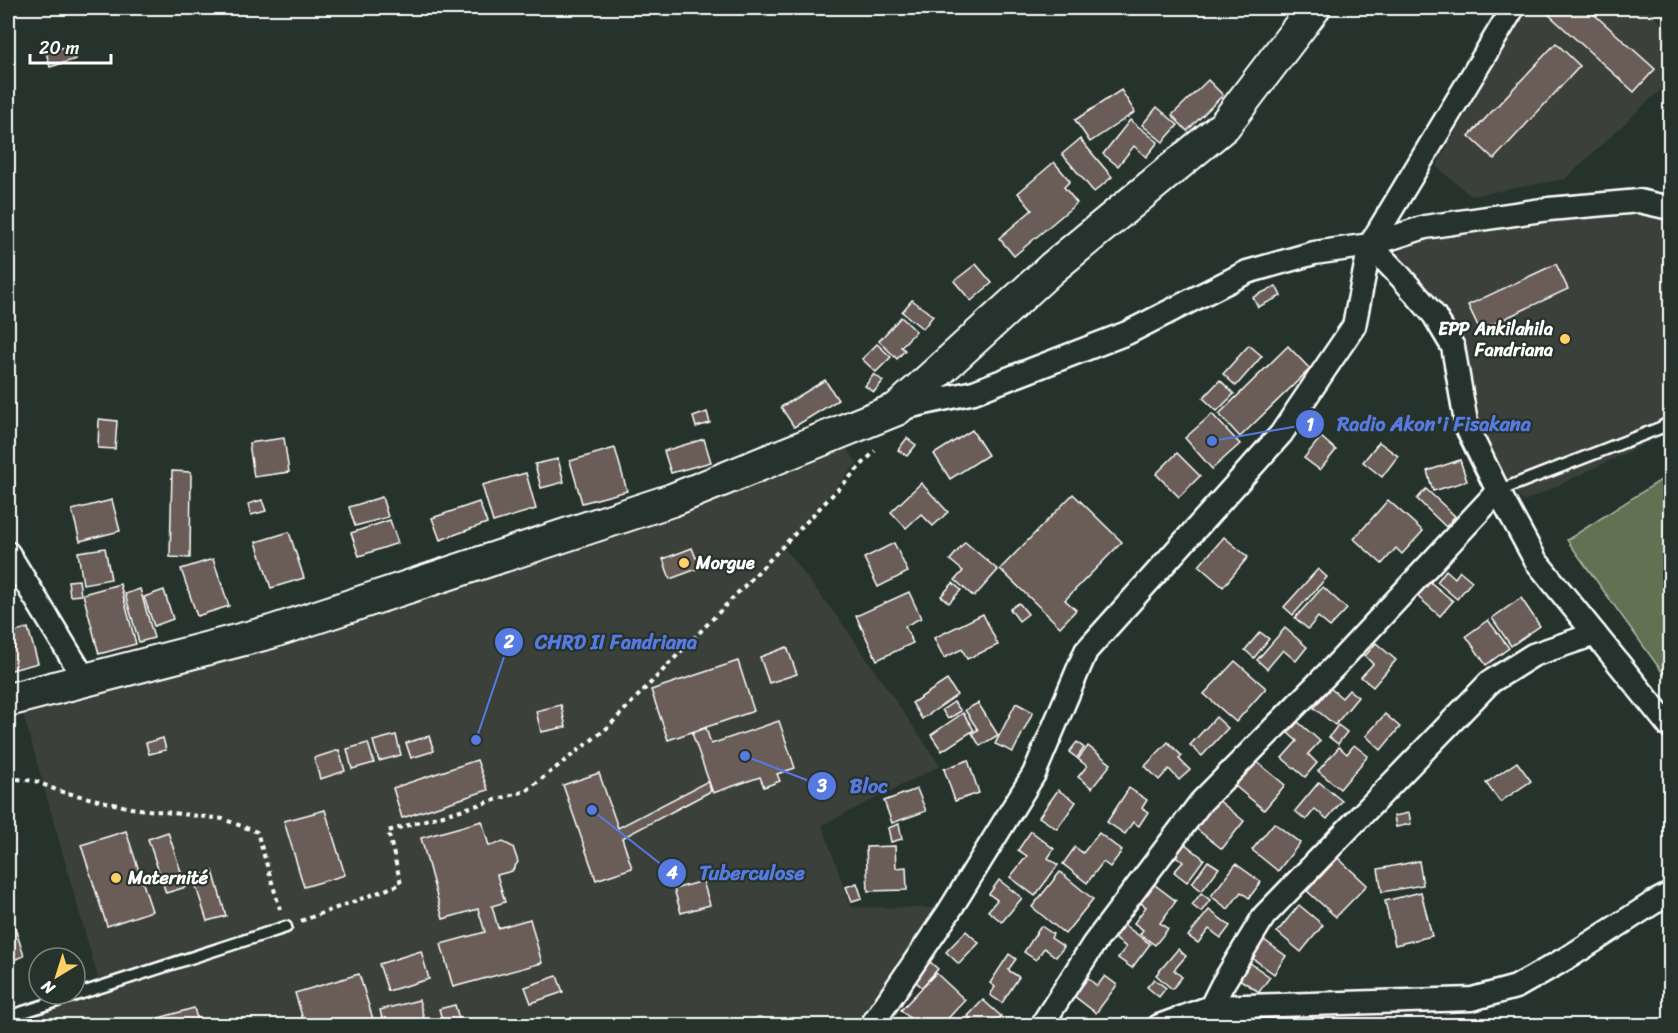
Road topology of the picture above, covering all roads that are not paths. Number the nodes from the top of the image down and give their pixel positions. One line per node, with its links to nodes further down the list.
1 (1314, 8): 5 (street)
2 (1513, 9): 4 (street)
3 (1671, 208): 4 (street)
4 (1370, 246): 5 (street); 7 (street); 17 (street)
5 (897, 409): 10 (street)
6 (1671, 422): 7 (lane)
7 (1498, 491): 9 (street); 18 (street)
8 (8, 553): 10 (street)
9 (1595, 634): 12 (street); 15 (street)
10 (86, 681): 11 (street)
11 (8, 700)
12 (1671, 727)
13 (1665, 901): 15 (street)
14 (285, 927): 16 (lane)
15 (1211, 1007): 19 (street)
16 (8, 1017)
17 (871, 1026)
18 (1045, 1026)
19 (1159, 1026)

